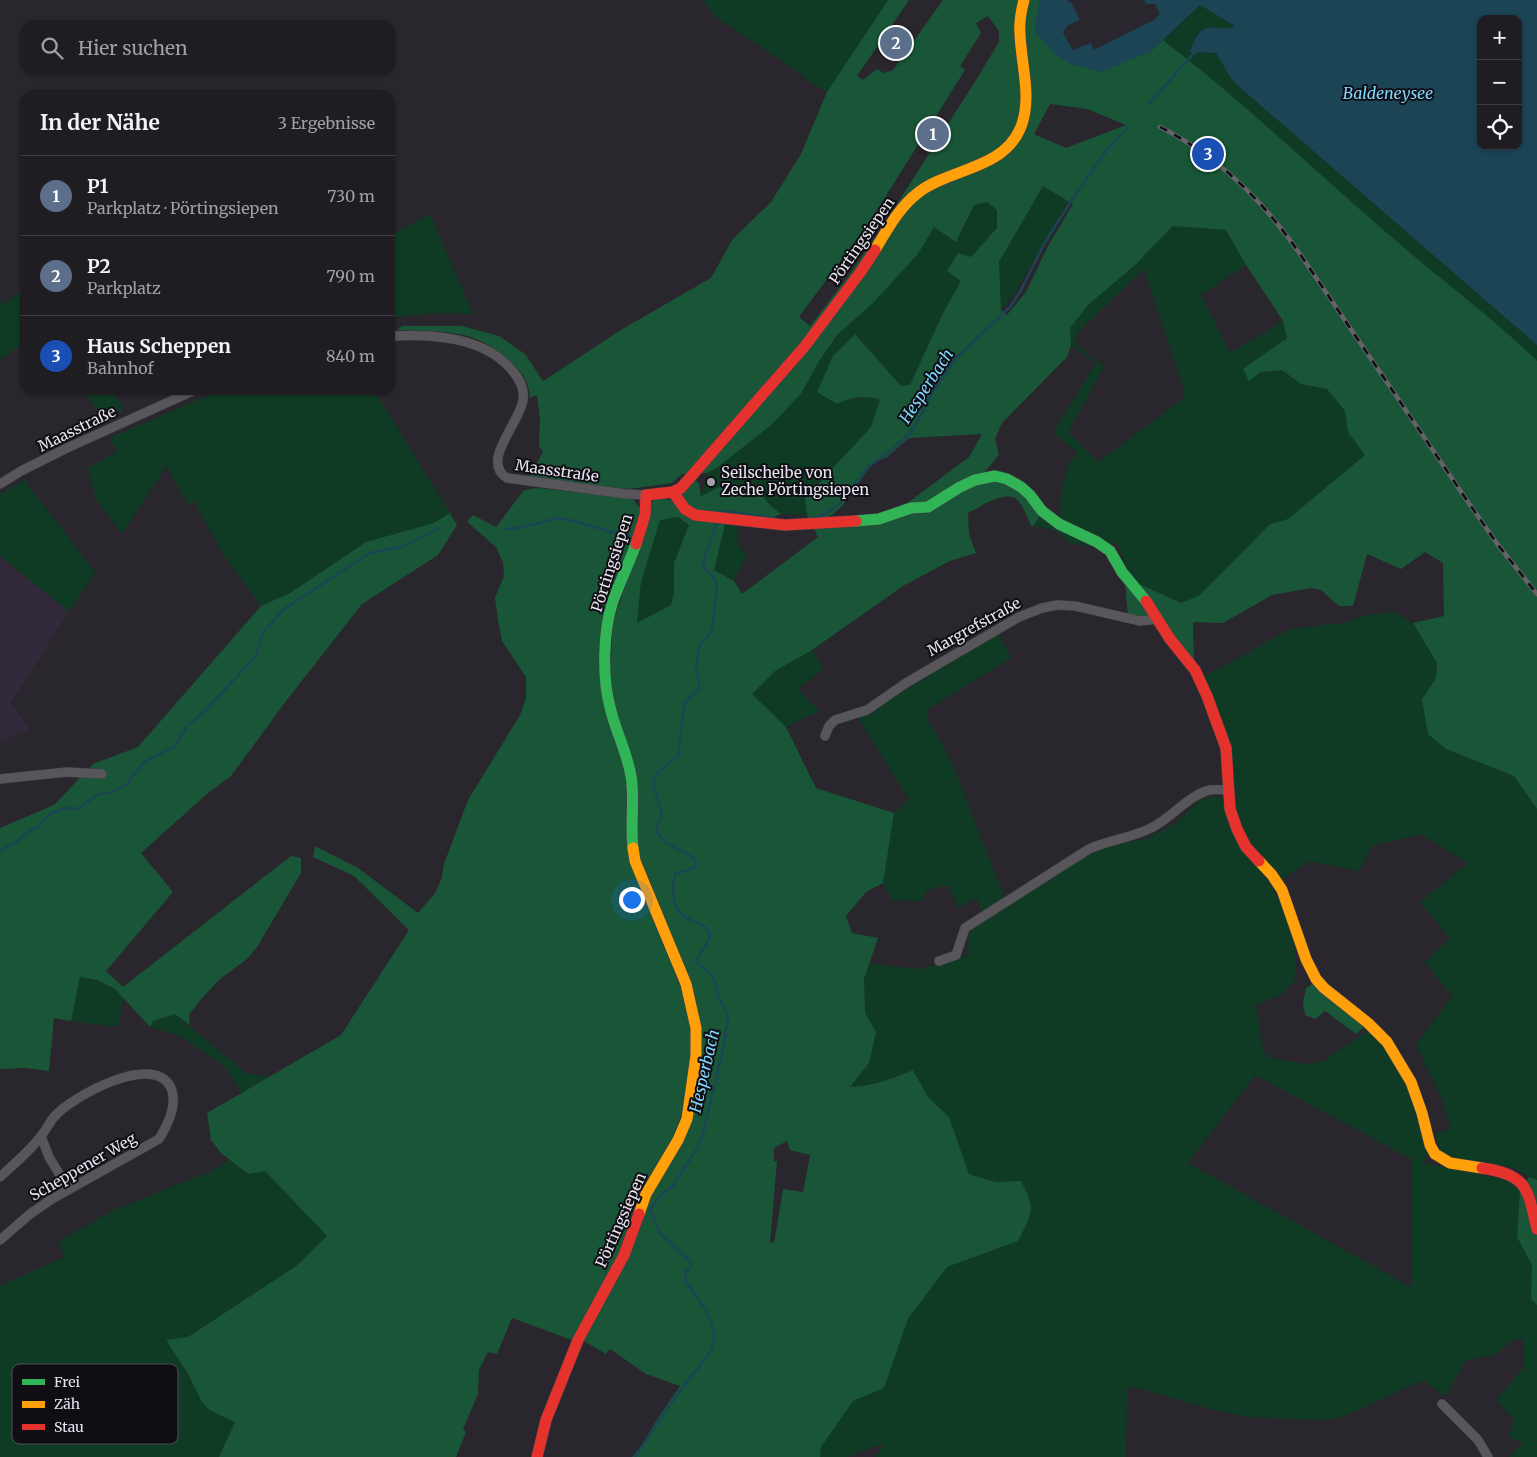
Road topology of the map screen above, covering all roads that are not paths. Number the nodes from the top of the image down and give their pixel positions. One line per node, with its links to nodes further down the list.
1 (1024, 0): 5 (street, Pörtingsiepen)
2 (395, 336): 6 (street, Maasstraße)
3 (184, 395): 4 (street, Maasstraße)
4 (0, 484)
5 (673, 492): 6 (street); 7 (street)
6 (646, 495): 19 (street, Pörtingsiepen)
7 (1158, 619): 8 (street, Margrefstraße); 11 (street)
8 (825, 736)
9 (102, 774): 10 (street)
10 (0, 778)
11 (1230, 791): 12 (street); 16 (street)
12 (939, 961)
13 (41, 1136): 14 (street); 15 (street); 15 (street, Scheppener Weg)
14 (0, 1176)
15 (69, 1190): 17 (street, Scheppener Weg)
16 (1537, 1229)
17 (0, 1240)
18 (1442, 1404): 20 (street)
19 (537, 1457)
20 (1488, 1457)

